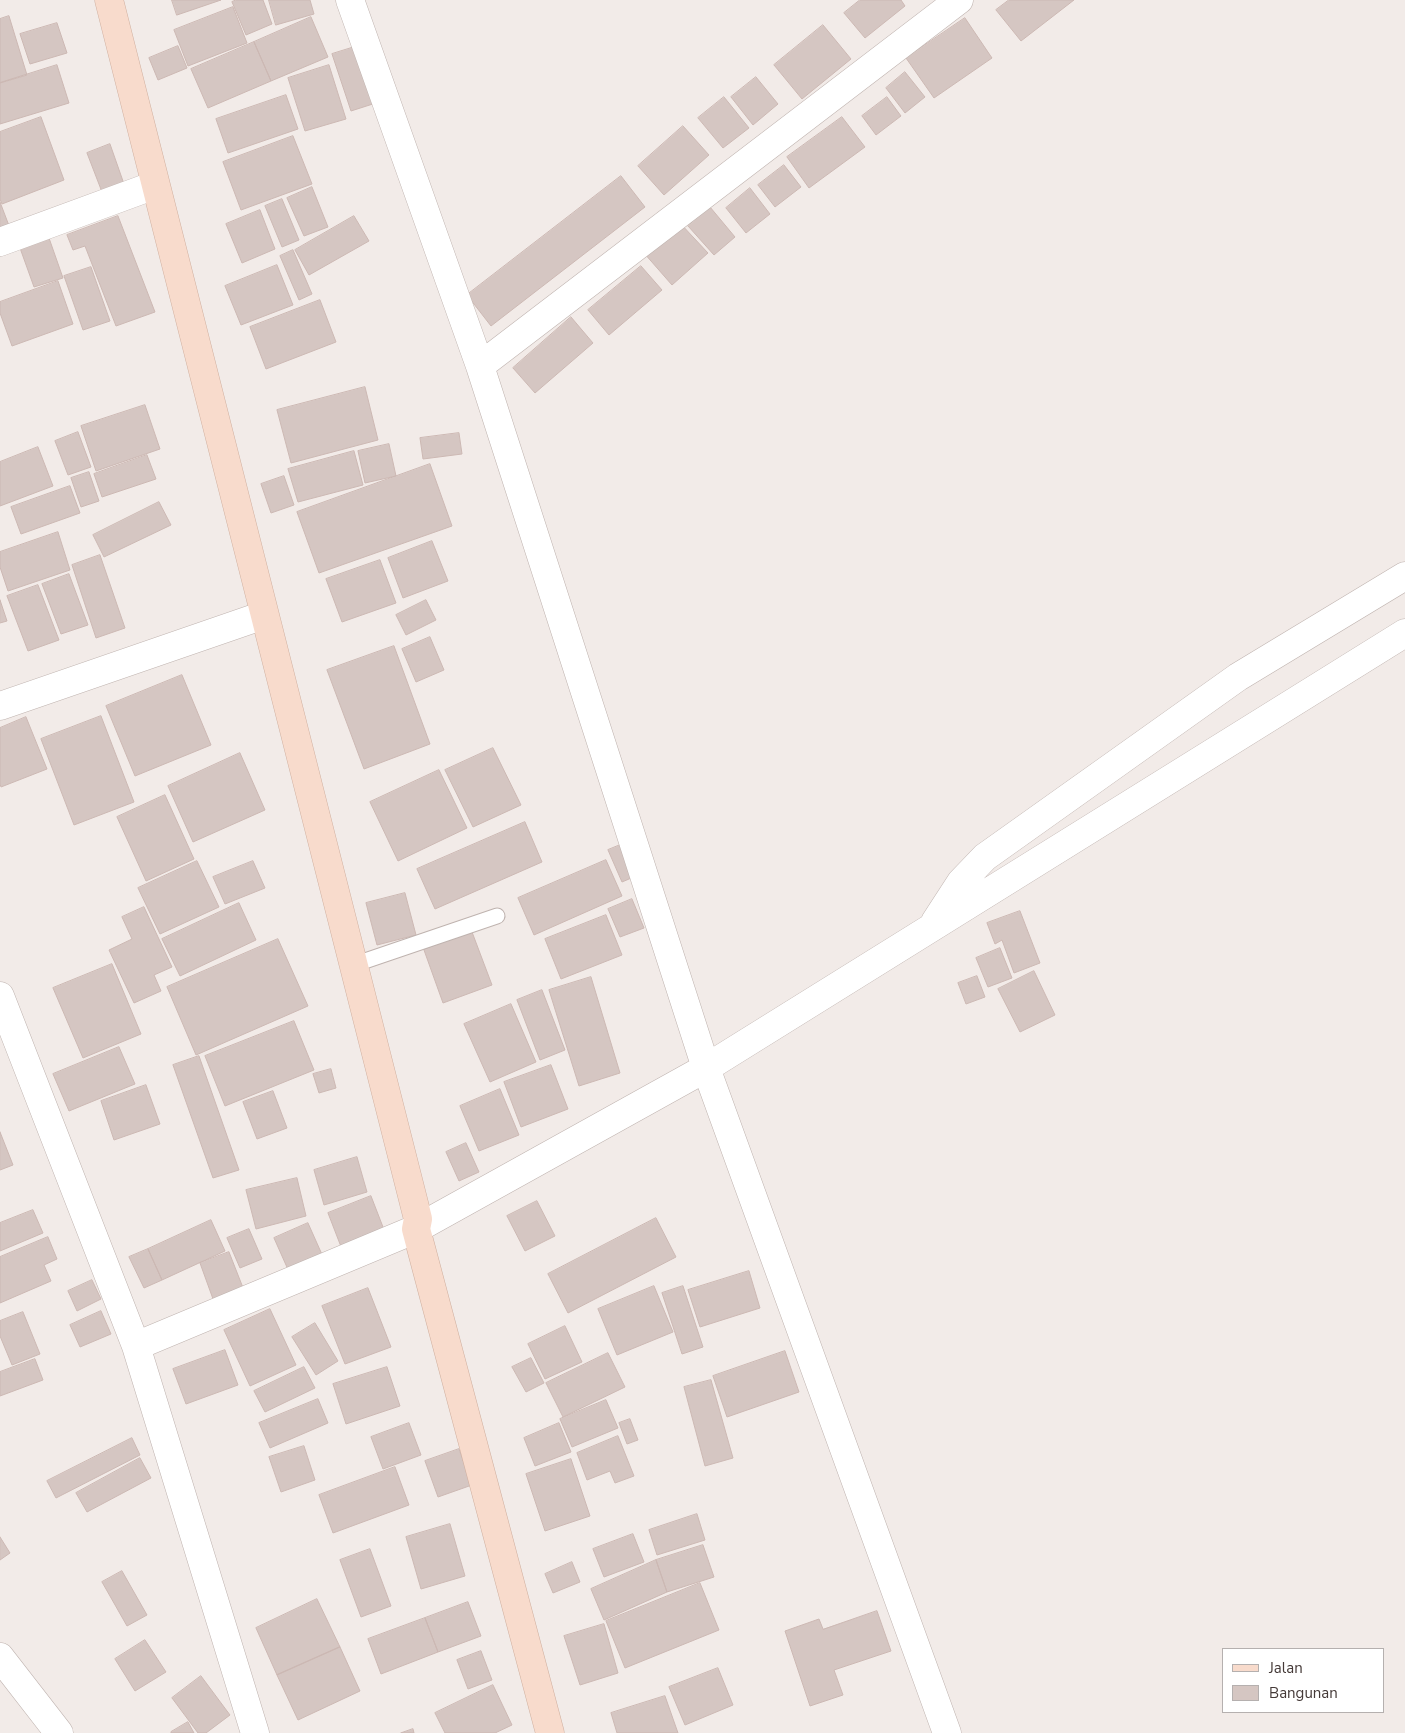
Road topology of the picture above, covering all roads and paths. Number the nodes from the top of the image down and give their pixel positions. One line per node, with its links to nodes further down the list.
1 (108, 0): 4 (main road)
2 (350, 0): 6 (street)
3 (960, 0): 6 (street)
4 (155, 185): 5 (street); 8 (main road)
5 (0, 242)
6 (480, 366): 16 (street)
7 (1405, 576): 12 (street)
8 (264, 614): 10 (street); 13 (main road)
9 (1405, 633): 12 (street)
10 (0, 706)
11 (497, 916): 13 (lane)
12 (930, 929): 16 (street)
13 (353, 965): 17 (main road)
14 (0, 996): 15 (street)
15 (6, 1029): 18 (street)
16 (706, 1068): 17 (street); 23 (street)
17 (416, 1229): 18 (street); 22 (main road)
18 (136, 1346): 21 (street)
19 (0, 1656): 20 (street)
20 (59, 1733)
21 (255, 1733)
22 (550, 1733)
23 (947, 1733)

